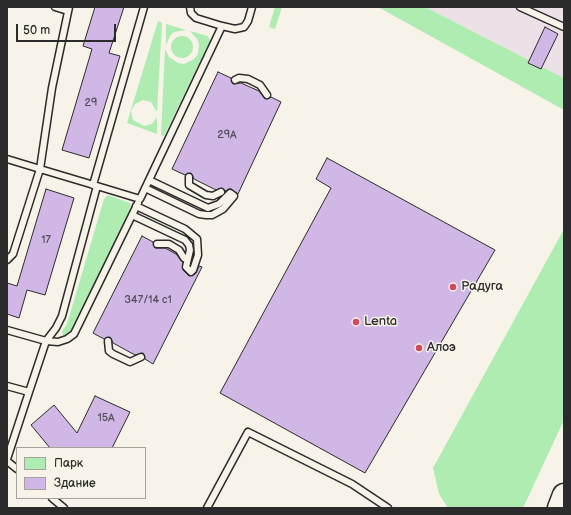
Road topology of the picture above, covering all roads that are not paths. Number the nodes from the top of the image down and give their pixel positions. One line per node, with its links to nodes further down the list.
1 (55, 7): 6 (lane)
2 (144, 7): 15 (lane)
3 (190, 7): 7 (lane)
4 (252, 7): 7 (lane)
5 (520, 7): 8 (lane)
6 (68, 9): 12 (lane)
7 (222, 26): 14 (lane)
8 (564, 27)
9 (235, 80): 10 (lane)
10 (267, 95)
11 (7, 159): 12 (lane)
12 (40, 169): 15 (lane); 23 (lane)
13 (189, 177): 17 (lane)
14 (149, 180): 16 (lane); 16 (lane)
15 (95, 186): 18 (lane); 25 (lane)
16 (145, 188): 18 (lane)
17 (221, 192)
18 (140, 199): 19 (lane)
19 (136, 206): 20 (lane); 20 (lane)
20 (132, 215): 25 (lane)
21 (157, 244): 22 (lane)
22 (184, 258)
23 (7, 260)
24 (7, 330): 25 (lane)
25 (46, 341): 29 (lane)
26 (108, 341): 27 (lane)
27 (141, 357)
28 (7, 386): 29 (lane)
29 (29, 392): 30 (lane)
30 (7, 460): 31 (lane)
31 (16, 468)
32 (564, 495): 37 (highway)
33 (53, 499): 34 (lane)
34 (64, 508)
35 (207, 508): 36 (lane)
36 (388, 508)
37 (559, 508)

